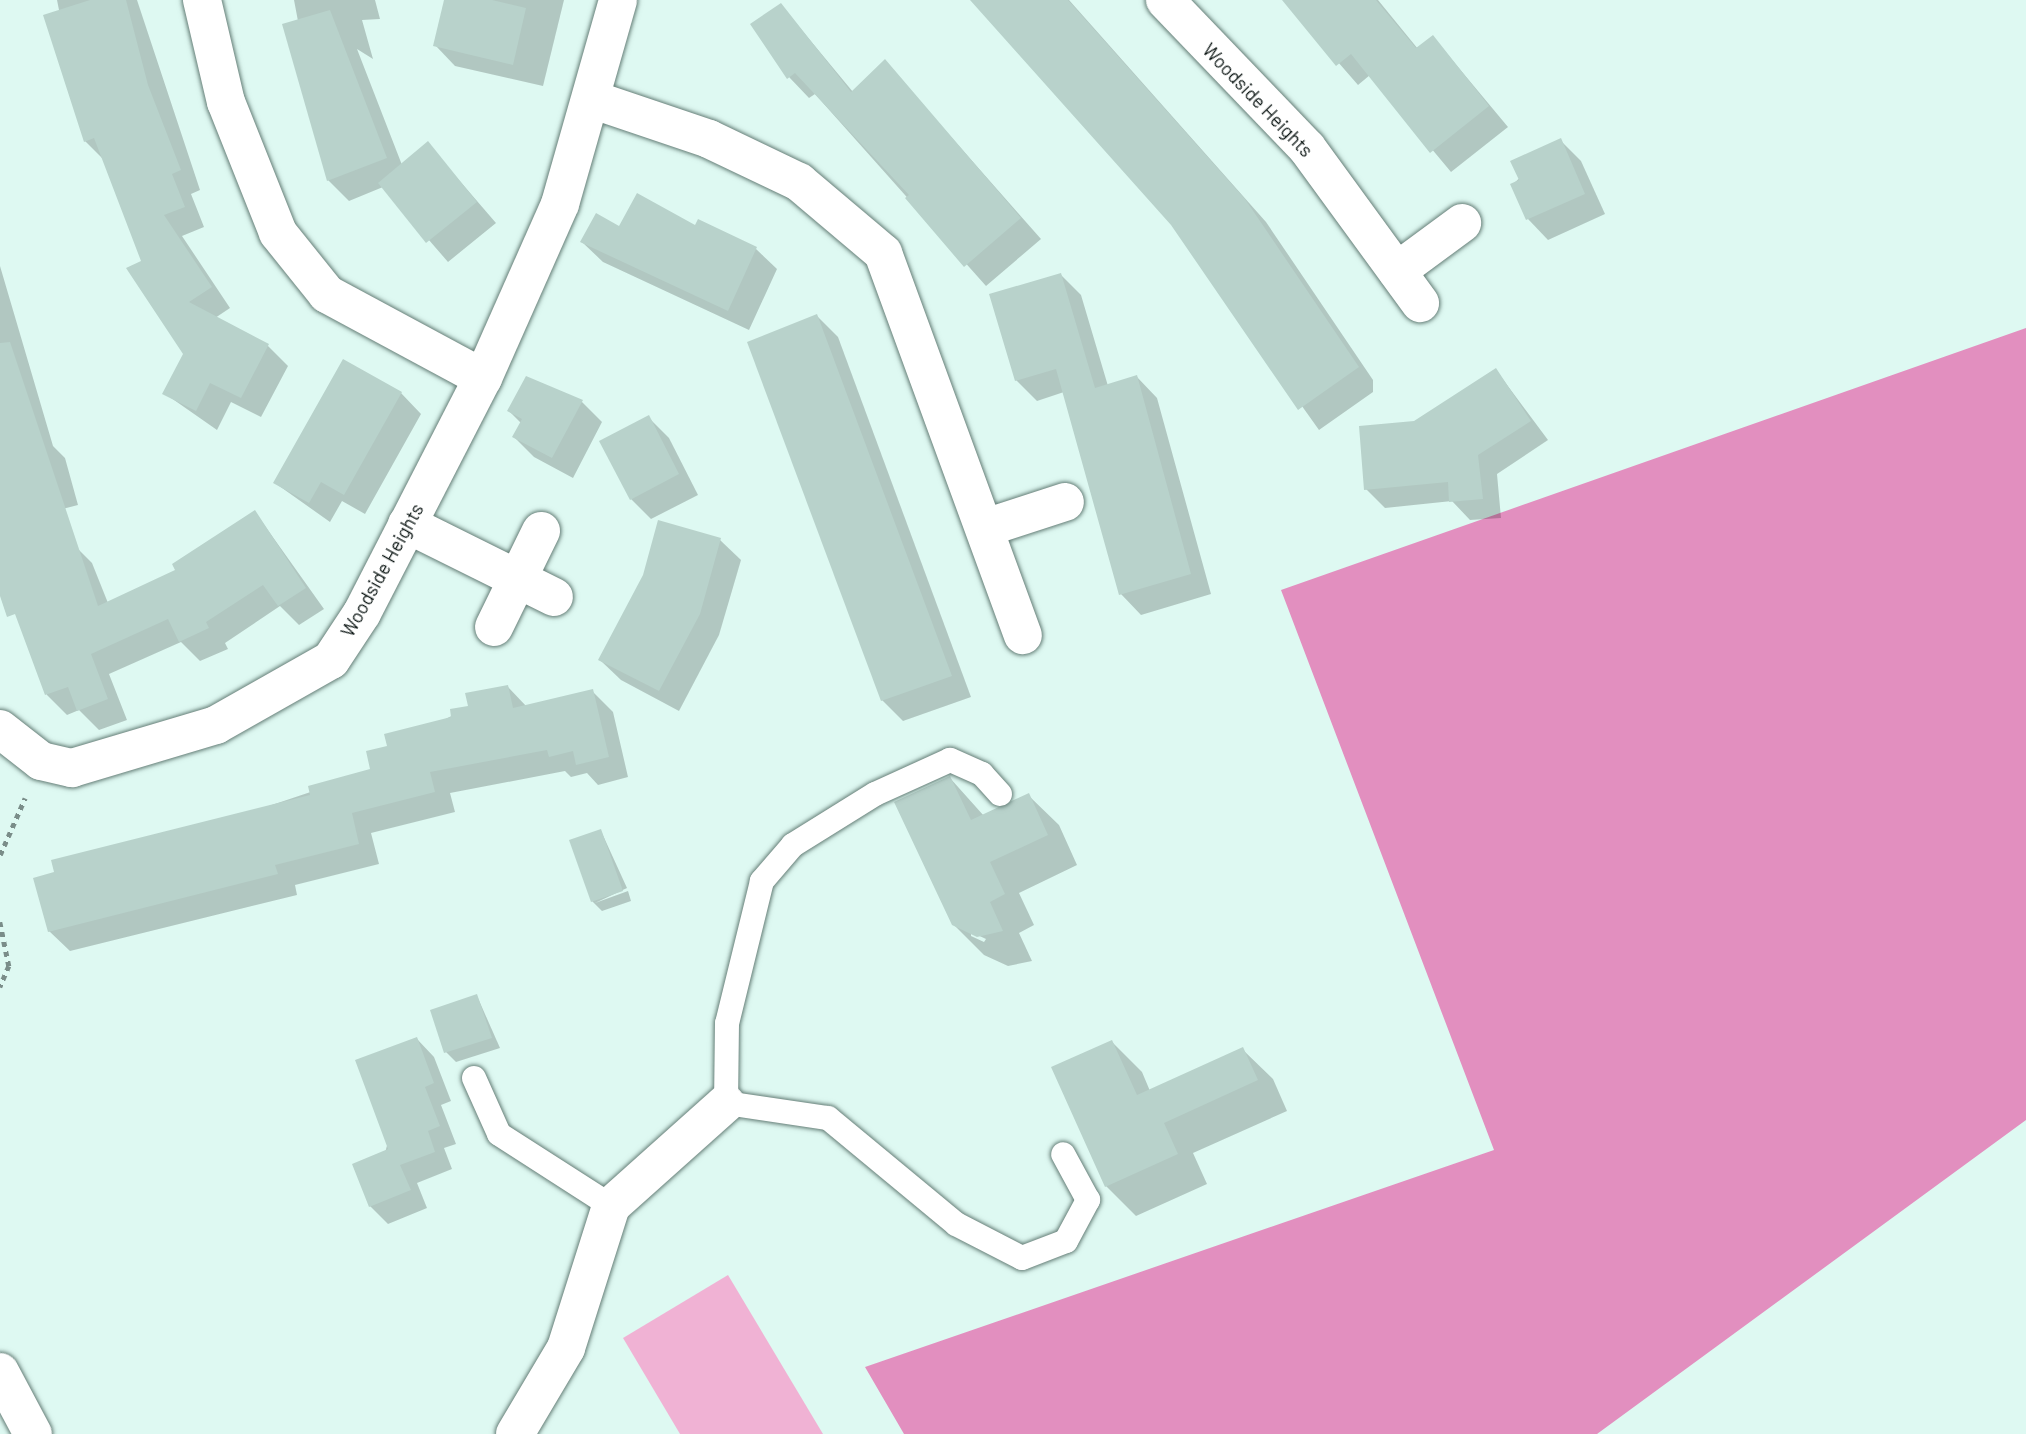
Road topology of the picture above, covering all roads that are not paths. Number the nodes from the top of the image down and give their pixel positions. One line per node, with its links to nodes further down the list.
1 (202, 0): 8 (street)
2 (618, 0): 4 (street, Woodside Heights)
3 (1165, 0): 6 (street, Woodside Heights)
4 (594, 100): 8 (street, Woodside Heights); 11 (street)
5 (1462, 223): 6 (street)
6 (1397, 271): 7 (street, Woodside Heights)
7 (1420, 303)
8 (484, 378): 10 (street, Woodside Heights)
9 (1065, 502): 11 (street)
10 (407, 524): 13 (street); 17 (street, Woodside Heights)
11 (985, 528): 16 (street)
12 (541, 531): 13 (street)
13 (517, 579): 14 (street); 15 (street)
14 (554, 597)
15 (494, 626)
16 (1023, 635)
17 (0, 729)
18 (1000, 794): 20 (lane)
19 (474, 1078): 22 (lane)
20 (726, 1103): 21 (lane); 22 (street)
21 (1063, 1154)
22 (611, 1206): 25 (street)
23 (0, 1372): 24 (street)
24 (33, 1434)
25 (516, 1434)

